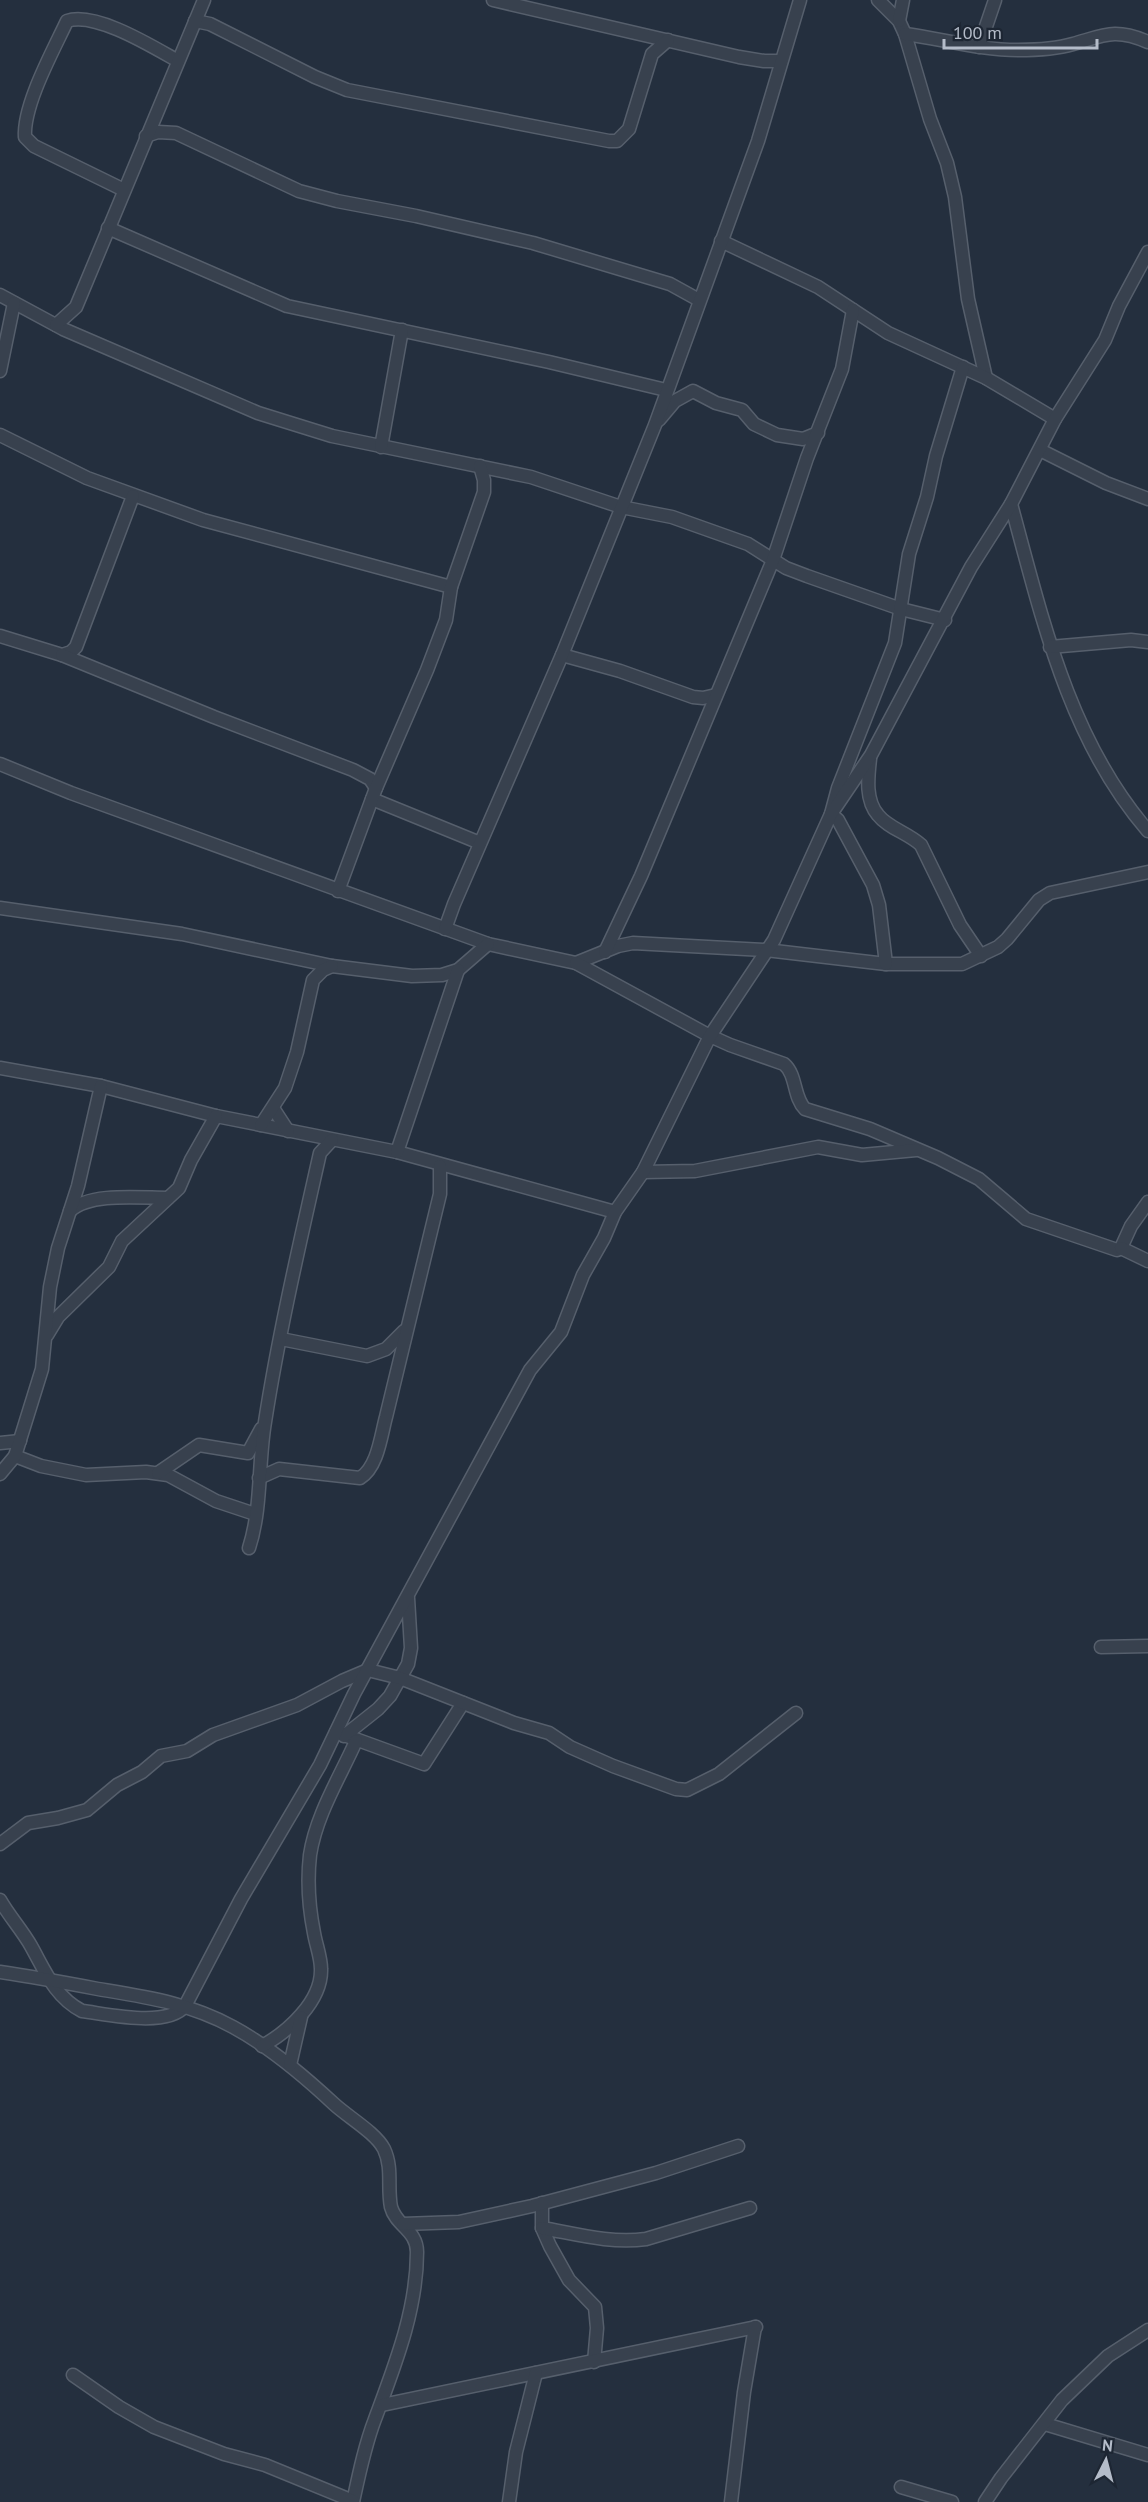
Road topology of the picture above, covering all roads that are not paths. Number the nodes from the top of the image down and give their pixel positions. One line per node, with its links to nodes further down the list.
1 (204, 0): 7 (street)
2 (493, 0): 10 (street)
3 (800, 0): 14 (street)
4 (878, 0): 8 (street)
5 (903, 0): 8 (street)
6 (995, 0): 12 (street)
7 (195, 21): 10 (street); 13 (street)
8 (899, 21): 9 (street)
9 (905, 34): 12 (street); 28 (street)
10 (668, 40): 14 (street)
11 (1148, 42): 12 (street)
12 (979, 47)
13 (178, 61): 15 (street); 16 (street)
14 (781, 61): 18 (street)
15 (146, 136): 16 (street); 21 (street)
16 (124, 190): 17 (street)
17 (108, 228): 24 (street); 25 (street)
18 (721, 241): 21 (street); 23 (street)
19 (1148, 252): 30 (street)
20 (0, 295): 22 (street)
21 (699, 300): 29 (street)
22 (14, 303): 24 (street); 27 (street)
23 (853, 310): 26 (street); 32 (street)
24 (56, 325): 34 (street)
25 (402, 330): 29 (street); 34 (street)
26 (963, 367): 28 (street); 43 (street)
27 (0, 371)
28 (986, 378): 30 (street)
29 (666, 390): 31 (street)
30 (1055, 419): 35 (street)
31 (654, 425): 32 (street); 40 (street)
32 (818, 433): 41 (street)
33 (0, 435): 37 (street)
34 (381, 447): 36 (street)
35 (1040, 450): 38 (street); 39 (street)
36 (480, 466): 40 (street); 42 (street)
37 (133, 496): 42 (street); 48 (street)
38 (1148, 499)
39 (1011, 504): 44 (street); 47 (street)
40 (621, 507): 41 (street); 49 (street)
41 (773, 560): 43 (street); 50 (street)
42 (451, 587): 53 (street)
43 (901, 609): 44 (street); 54 (street)
44 (945, 620): 51 (street)
45 (0, 636): 48 (street)
46 (1148, 642): 47 (street)
47 (1050, 647): 55 (street)
48 (62, 655): 53 (street)
49 (562, 655): 50 (street); 56 (street)
50 (716, 694): 63 (street)
51 (871, 755): 54 (street); 64 (street)
52 (0, 764): 58 (street)
53 (374, 794): 56 (street); 58 (street)
54 (831, 814): 62 (street); 66 (street)
55 (1148, 831)
56 (480, 843): 60 (street)
57 (1148, 872): 64 (street)
58 (338, 891): 60 (street)
59 (0, 908): 67 (street)
60 (445, 929): 61 (street)
61 (488, 944): 65 (street); 68 (street)
62 (766, 950): 63 (street); 66 (street); 69 (street)
63 (605, 952): 65 (street)
64 (981, 956): 66 (street)
65 (576, 963): 69 (street)
66 (886, 964)
67 (332, 966): 68 (street); 72 (street)
68 (458, 970): 79 (street)
69 (710, 1036): 78 (street); 82 (street)
70 (0, 1068): 71 (street)
71 (101, 1086): 73 (street); 85 (street)
72 (273, 1108): 74 (street); 75 (street)
73 (216, 1116): 74 (street); 83 (street)
74 (261, 1125): 75 (street)
75 (288, 1131): 76 (street)
76 (313, 1136): 77 (street); 80 (street)
77 (332, 1140): 79 (street); 80 (street)
78 (917, 1150): 82 (street); 87 (street)
79 (397, 1152): 81 (street)
80 (320, 1153): 91 (street)
81 (440, 1166): 86 (street); 89 (street)
82 (643, 1172): 86 (street)
83 (168, 1198): 85 (street); 90 (street)
84 (1148, 1202): 87 (street)
85 (69, 1212): 90 (street)
86 (615, 1212): 101 (street)
87 (1121, 1248): 88 (street)
88 (1148, 1261)
89 (407, 1328): 91 (street); 98 (street)
90 (46, 1336): 93 (street)
91 (281, 1339): 92 (street)
92 (264, 1424): 96 (street); 98 (street)
93 (20, 1441): 94 (street); 95 (street)
94 (0, 1443)
95 (15, 1456): 96 (street); 97 (street)
96 (158, 1473): 99 (street)
97 (0, 1474)
98 (259, 1478): 99 (street)
99 (255, 1514): 100 (street)
100 (249, 1548)
101 (408, 1596): 104 (street); 105 (street)
102 (1148, 1646): 103 (street)
103 (1101, 1647)
104 (368, 1670): 105 (street); 108 (street); 109 (street)
105 (400, 1678): 106 (street); 108 (street)
106 (463, 1703): 107 (street); 108 (street)
107 (796, 1713)
108 (345, 1736): 113 (street); 114 (street)
109 (0, 1844)
110 (0, 1900): 112 (street)
111 (0, 1972): 112 (street)
112 (48, 1980): 113 (street); 113 (street)
113 (185, 2006): 115 (street)
114 (302, 2016): 115 (street); 116 (street)
115 (262, 2046): 116 (street)
116 (290, 2066): 120 (street)
117 (738, 2146): 118 (street)
118 (542, 2203): 120 (street); 121 (street)
119 (750, 2208): 121 (street)
120 (403, 2224): 126 (street)
121 (542, 2228): 123 (street)
122 (1148, 2330): 127 (street)
123 (594, 2362): 124 (street); 132 (street)
124 (536, 2373): 126 (street); 131 (street)
125 (73, 2374): 130 (street)
126 (382, 2405): 130 (street)
127 (1045, 2424): 128 (street); 134 (street)
128 (1148, 2455)
129 (901, 2487): 133 (street)
130 (353, 2502)
131 (509, 2502)
132 (732, 2502)
133 (952, 2502)
134 (985, 2502)

